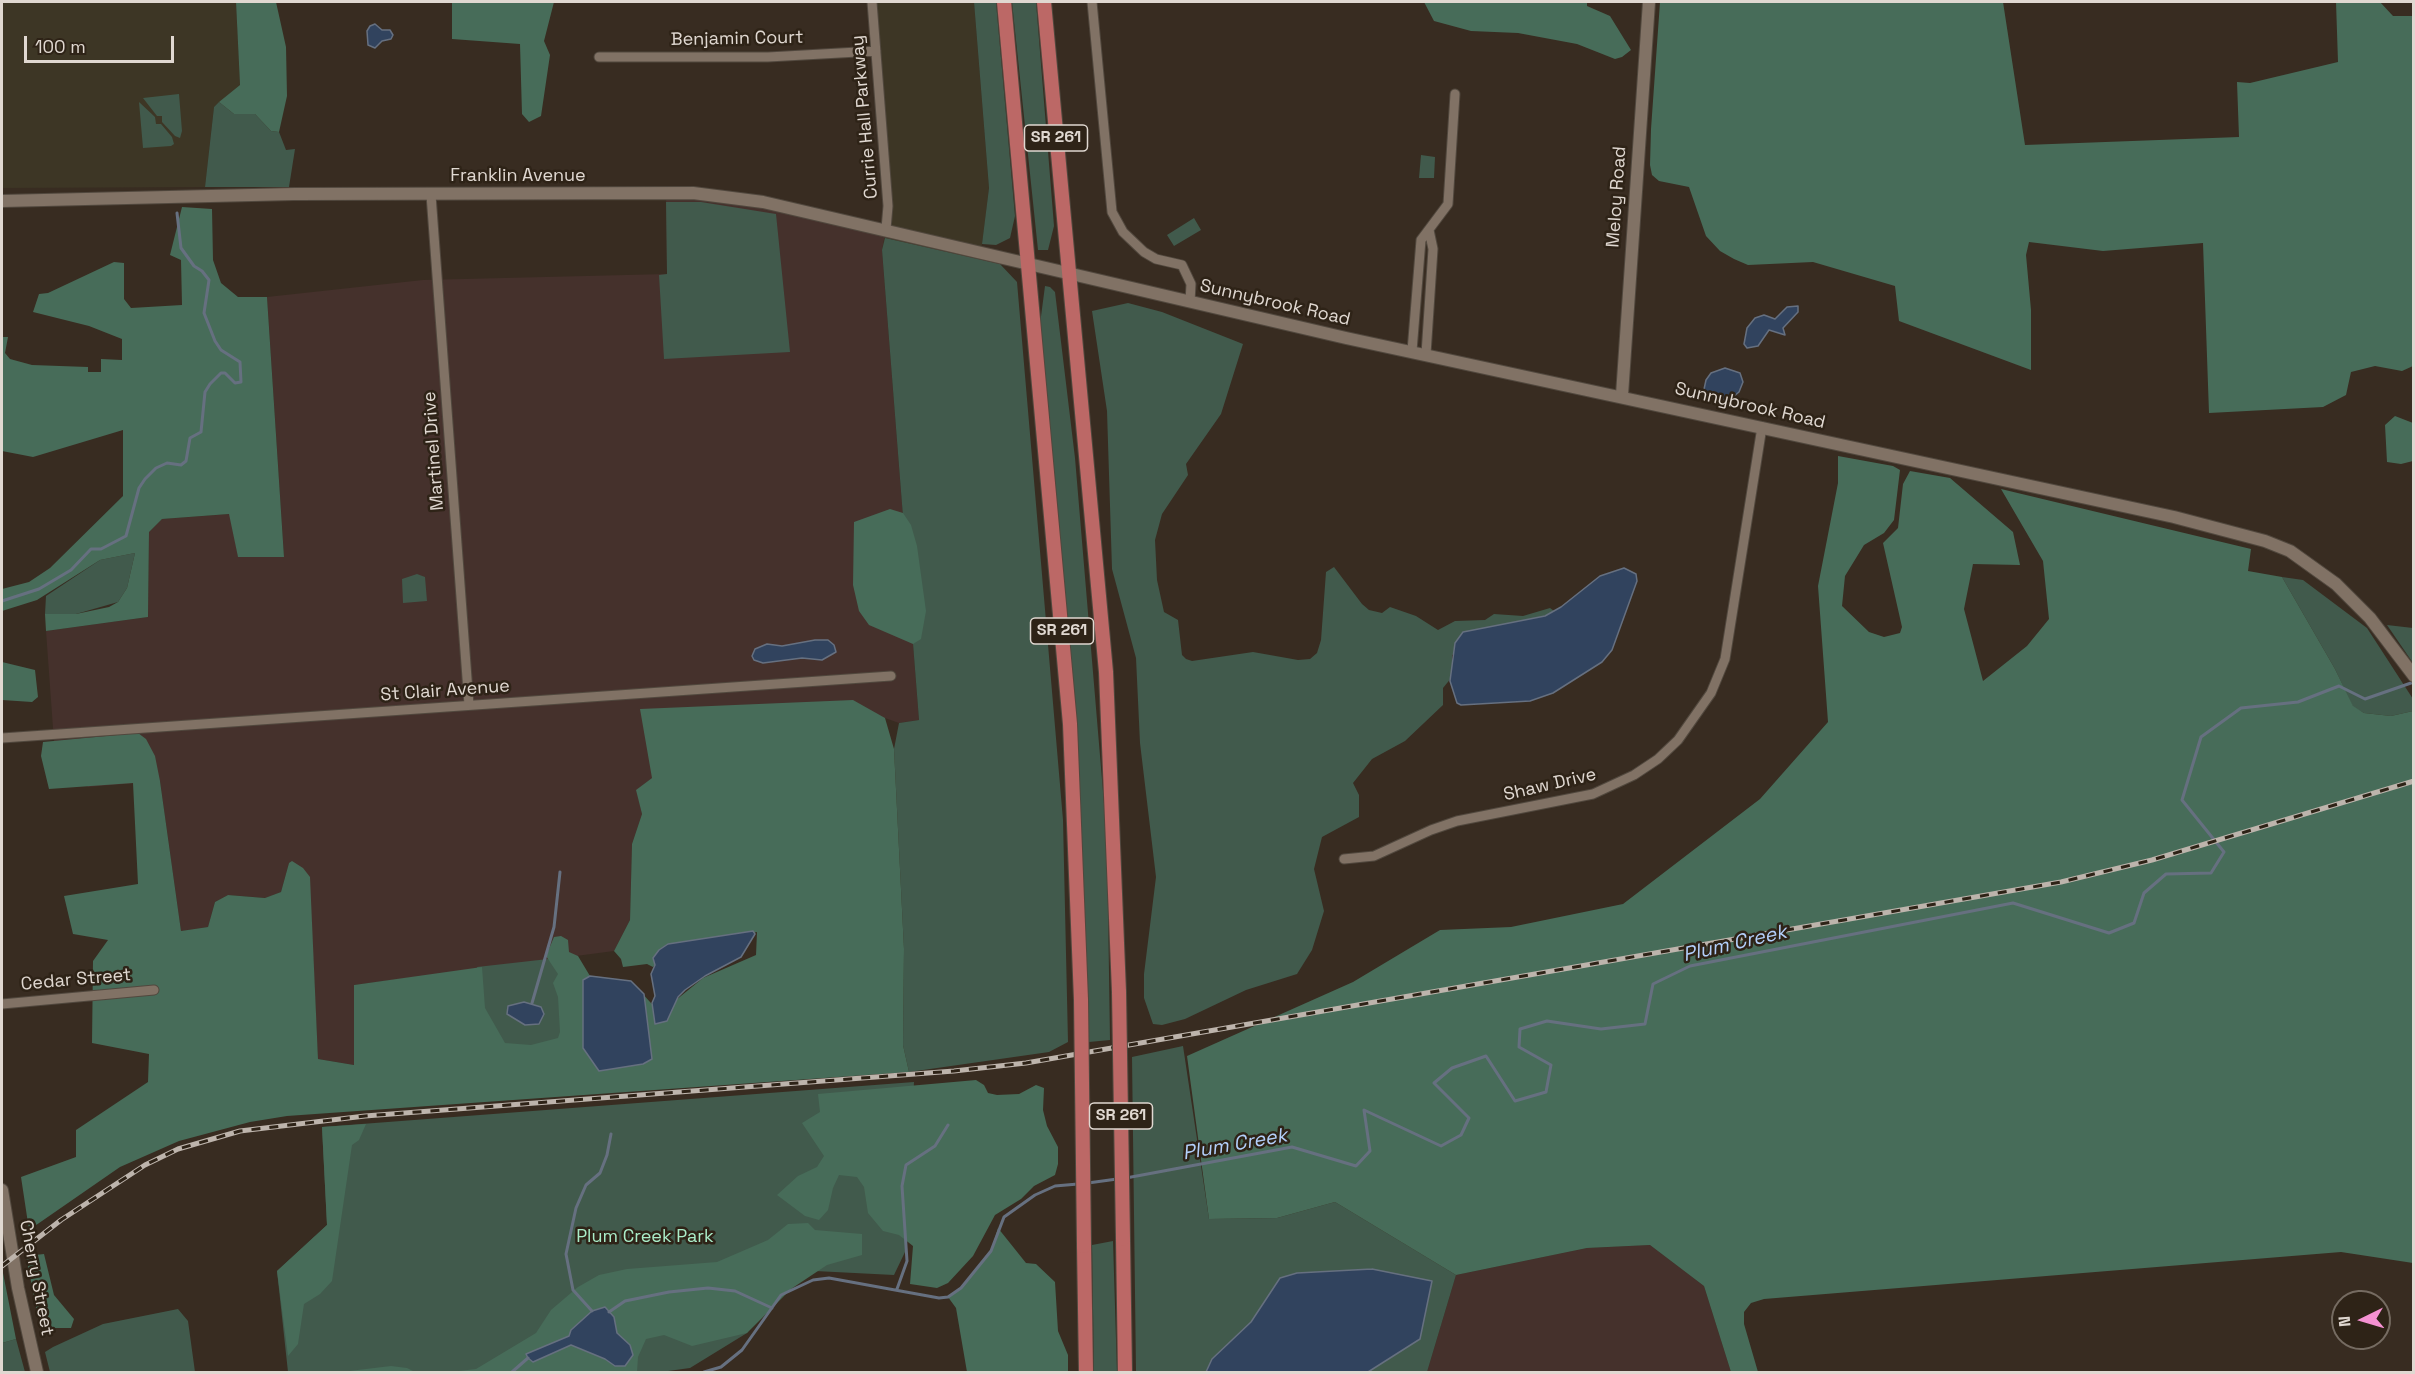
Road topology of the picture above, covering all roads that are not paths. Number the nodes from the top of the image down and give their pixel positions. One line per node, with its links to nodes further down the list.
1 (872, 2): 6 (street, Currie Hall Parkway)
2 (1005, 2): 13 (main road, SR 261)
3 (1044, 2): 14 (main road, SR 261)
4 (1092, 2): 15 (street)
5 (1649, 2): 18 (street, Meloy Road)
6 (876, 51): 7 (street, Benjamin Court); 11 (street, Currie Hall Parkway)
7 (599, 57)
8 (1455, 94): 12 (street)
9 (431, 195): 10 (street, Franklin Avenue); 11 (street, Franklin Avenue); 22 (street, Martinel Drive)
10 (2, 201)
11 (886, 229): 13 (street, Franklin Avenue)
12 (1429, 230): 16 (street); 17 (street)
13 (1027, 264): 14 (street, Sunnybrook Road); 29 (main road, SR 261, bridge)
14 (1068, 274): 15 (street, Sunnybrook Road); 30 (main road, SR 261, bridge)
15 (1190, 302): 16 (street, Sunnybrook Road)
16 (1412, 351): 17 (street, Sunnybrook Road)
17 (1426, 354): 18 (street, Sunnybrook Road)
18 (1622, 395): 19 (street, Sunnybrook Road)
19 (1762, 427): 21 (street, Sunnybrook Road); 24 (street, Shaw Drive)
20 (891, 676): 22 (street, St Clair Avenue)
21 (2414, 676)
22 (469, 705): 23 (street, St Clair Avenue)
23 (2, 738)
24 (1344, 859)
25 (153, 990): 26 (street, Cedar Street)
26 (2, 1004)
27 (2, 1190): 28 (street, Cherry Street)
28 (37, 1372)
29 (1086, 1372)
30 (1125, 1372)

